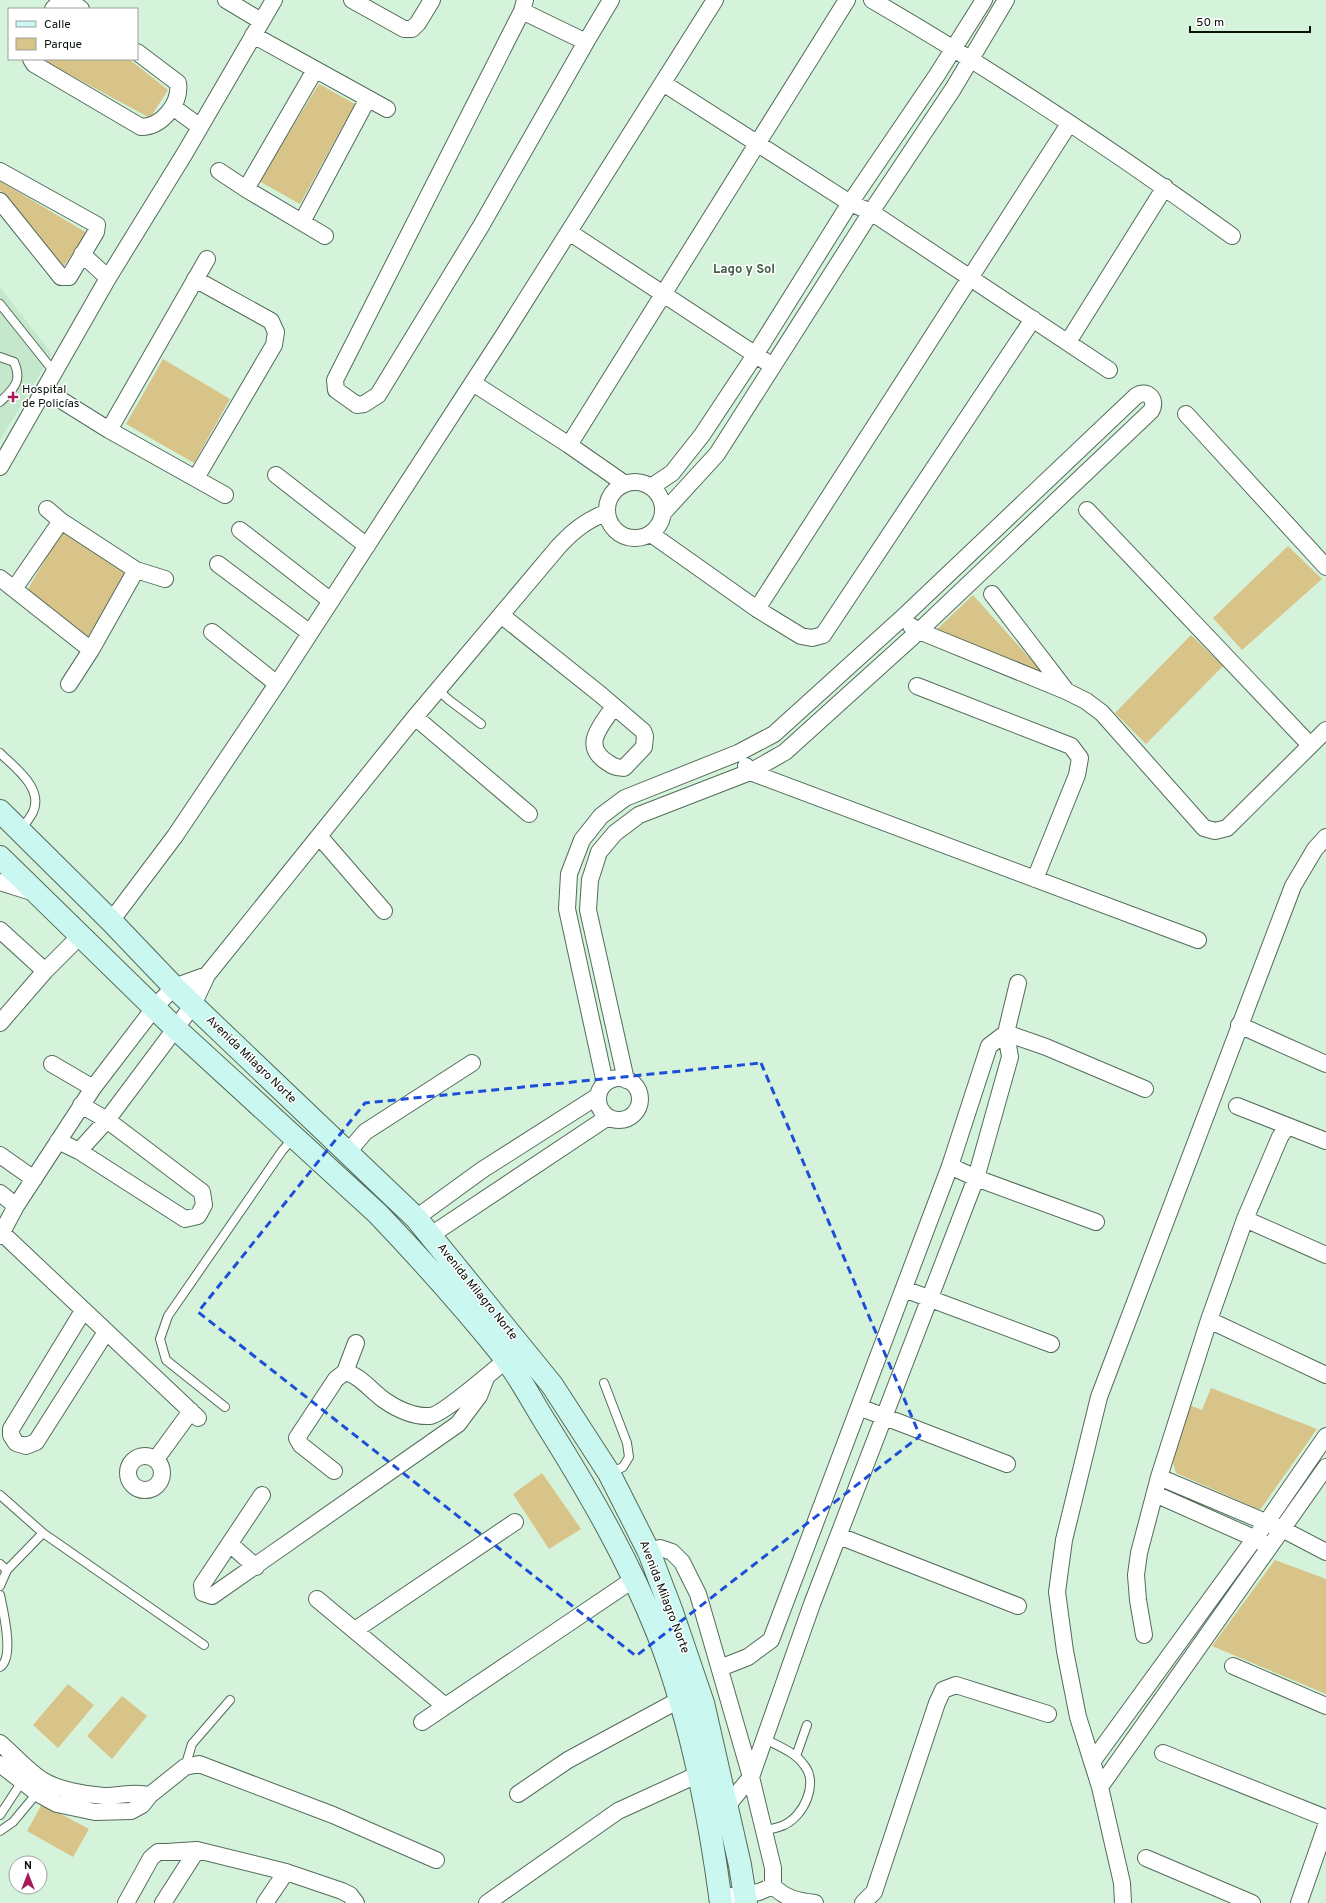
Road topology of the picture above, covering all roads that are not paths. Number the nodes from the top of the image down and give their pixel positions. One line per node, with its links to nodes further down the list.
1 (226, 0): 14 (street)
2 (274, 0): 14 (street)
3 (352, 0): 4 (street)
4 (432, 0)
5 (611, 0): 15 (street)
6 (715, 0): 21 (street)
7 (847, 0): 27 (street)
8 (872, 0): 16 (street)
9 (984, 0): 16 (street)
10 (1006, 0): 18 (street)
11 (524, 5): 15 (street); 15 (street)
12 (53, 8): 13 (street)
13 (80, 8)
14 (257, 28): 20 (street); 26 (street)
15 (586, 42)
16 (953, 48): 18 (street); 33 (street)
17 (138, 53): 23 (street)
18 (971, 59): 25 (street); 34 (street)
19 (32, 60): 23 (street)
20 (315, 70): 22 (street); 31 (street)
21 (663, 82): 27 (street); 36 (street)
22 (367, 100): 24 (street); 35 (street)
23 (173, 107): 26 (street)
24 (387, 109)
25 (1069, 124): 30 (street); 42 (street)
26 (200, 127): 41 (street)
27 (756, 143): 33 (street); 44 (street)
28 (0, 171): 39 (street)
29 (220, 171): 31 (street)
30 (1165, 187): 38 (street); 47 (street)
31 (246, 189): 35 (street)
32 (0, 201): 39 (street)
33 (850, 203): 34 (street); 48 (street)
34 (871, 212): 42 (street); 50 (street)
35 (302, 222): 37 (street)
36 (569, 232): 44 (street); 53 (street)
37 (325, 236)
38 (1232, 236)
39 (82, 254): 41 (street)
40 (207, 259): 43 (street)
41 (108, 278): 52 (street)
42 (971, 278): 46 (street); 81 (street)
43 (195, 279): 57 (street); 61 (street)
44 (662, 295): 48 (street); 58 (street)
45 (0, 304): 52 (lane)
46 (1033, 319): 47 (street); 81 (street)
47 (1068, 342): 51 (street)
48 (755, 355): 50 (street); 63 (street)
49 (0, 357): 55 (lane)
50 (772, 366): 68 (street)
51 (1109, 370)
52 (55, 373): 54 (street)
53 (473, 383): 58 (street); 72 (street)
54 (45, 390): 57 (street); 59 (street)
55 (0, 402)
56 (1186, 414): 74 (street)
57 (109, 430): 61 (street)
58 (569, 445): 62 (street)
59 (0, 467)
60 (276, 475): 72 (street)
61 (196, 478): 64 (street)
62 (625, 484): 63 (street); 67 (street)
63 (651, 487): 68 (street)
64 (225, 495)
65 (47, 509): 69 (street)
66 (1087, 510): 97 (street)
67 (607, 512): 71 (street); 82 (street)
68 (663, 513): 71 (street)
69 (61, 521): 75 (street); 78 (street)
70 (240, 530): 80 (street)
71 (651, 534): 81 (street)
72 (367, 546): 80 (street)
73 (218, 564): 86 (street)
74 (1326, 567)
75 (136, 570): 77 (street); 87 (street)
76 (0, 578): 78 (street)
77 (165, 579)
78 (14, 589): 87 (street)
79 (992, 594): 92 (street)
80 (331, 601): 86 (street)
81 (757, 609)
82 (501, 615): 91 (street); 93 (street)
83 (901, 619): 84 (street); 84 (street); 98 (street)
84 (918, 631): 92 (street); 100 (street)
85 (212, 632): 89 (street)
86 (310, 633): 89 (street)
87 (91, 650): 88 (street)
88 (69, 684)
89 (277, 684): 111 (street)
90 (917, 686): 107 (street)
91 (438, 690): 94 (street); 95 (lane)
92 (1066, 691): 97 (street)
93 (614, 706)
94 (415, 717): 102 (street); 104 (street)
95 (481, 724)
96 (1326, 730): 97 (street)
97 (1310, 744)
98 (738, 752): 100 (street); 131 (street)
99 (0, 753): 103 (lane)
100 (750, 772): 107 (street); 128 (street)
101 (0, 811): 103 (main road, Avenida Milagro Norte)
102 (529, 814)
103 (20, 830): 111 (main road, Avenida Milagro Norte)
104 (319, 836): 110 (street); 116 (street)
105 (1326, 837): 122 (street)
106 (0, 857): 109 (main road, Avenida Milagro Norte)
107 (1035, 879): 114 (street)
108 (0, 882): 109 (street)
109 (40, 895): 113 (main road, Avenida Milagro Norte)
110 (384, 911)
111 (112, 921): 118 (main road, Avenida Milagro Norte)
112 (0, 930): 115 (street)
113 (81, 935): 115 (street); 120 (main road, Avenida Milagro Norte)
114 (1198, 940)
115 (45, 971): 121 (street)
116 (207, 975): 118 (street); 119 (street)
117 (1018, 983): 124 (street)
118 (174, 987): 119 (main road, Avenida Milagro Norte); 120 (street)
119 (193, 1005): 123 (street); 141 (main road, Avenida Milagro Norte)
120 (155, 1007): 123 (main road, Avenida Milagro Norte); 129 (street)
121 (0, 1024)
122 (1239, 1025): 127 (street); 218 (street)
123 (174, 1028): 135 (street); 137 (main road, Avenida Milagro Norte)
124 (1006, 1033): 130 (street); 143 (street); 144 (street)
125 (472, 1063): 141 (street)
126 (52, 1064): 129 (street)
127 (1326, 1064)
128 (626, 1080): 131 (street); 134 (street)
129 (93, 1088): 132 (street)
130 (1145, 1089)
131 (601, 1090): 134 (street); 148 (street)
132 (81, 1105): 135 (street); 138 (street)
133 (1237, 1106): 136 (street)
134 (608, 1117): 152 (street)
135 (107, 1120): 140 (street); 140 (street)
136 (1287, 1126): 139 (street); 149 (street)
137 (295, 1137): 161 (main road, Avenida Milagro Norte); 166 (lane)
138 (58, 1141): 140 (street); 145 (street)
139 (1326, 1141)
140 (79, 1151)
141 (348, 1152): 148 (main road, Avenida Milagro Norte)
142 (0, 1155): 145 (street)
143 (950, 1166): 144 (street); 154 (street)
144 (976, 1178): 150 (street); 155 (street)
145 (34, 1179): 147 (street)
146 (0, 1193): 147 (street)
147 (16, 1206): 151 (street)
148 (416, 1218): 152 (main road, Avenida Milagro Norte)
149 (1245, 1219): 153 (street); 157 (street)
150 (1096, 1222)
151 (1, 1234): 156 (street)
152 (431, 1235): 174 (main road, Avenida Milagro Norte)
153 (1326, 1255)
154 (904, 1289): 155 (street); 167 (street)
155 (929, 1298): 160 (street); 168 (street)
156 (83, 1311): 158 (street); 158 (street)
157 (1209, 1320): 163 (street); 175 (street)
158 (106, 1332): 170 (street)
159 (356, 1342): 162 (street)
160 (1051, 1344)
161 (506, 1360): 164 (street); 192 (main road, Avenida Milagro Norte)
162 (344, 1372): 164 (street); 173 (street)
163 (1326, 1375)
164 (486, 1378): 190 (street)
165 (604, 1383): 174 (lane)
166 (225, 1407)
167 (859, 1407): 168 (street); 194 (street)
168 (884, 1418): 171 (street); 183 (street)
169 (1326, 1436): 180 (street)
170 (156, 1459)
171 (1007, 1464)
172 (1326, 1468): 181 (street)
173 (334, 1471)
174 (609, 1473): 187 (main road, Avenida Milagro Norte)
175 (1160, 1477): 176 (street); 180 (street)
176 (1155, 1494): 184 (street); 200 (street)
177 (0, 1495): 182 (lane)
178 (262, 1495): 185 (street)
179 (515, 1522): 199 (street)
180 (1266, 1523): 181 (street); 184 (street)
181 (1282, 1529): 186 (street); 188 (street)
182 (43, 1533): 191 (lane); 201 (lane)
183 (839, 1536): 197 (street); 198 (street)
184 (1255, 1538): 186 (street); 214 (street)
185 (230, 1544): 190 (street); 190 (street)
186 (1271, 1546): 217 (street)
187 (649, 1552): 204 (street); 231 (main road, Avenida Milagro Norte)
188 (1326, 1552)
189 (0, 1564): 191 (lane)
190 (256, 1567)
191 (8, 1570): 193 (lane)
192 (634, 1579): 206 (main road, Avenida Milagro Norte); 207 (street)
193 (0, 1586)
194 (789, 1593): 197 (street); 204 (street)
195 (0, 1595): 203 (lane)
196 (318, 1599): 199 (street)
197 (812, 1604): 212 (street)
198 (1018, 1606)
199 (355, 1630): 207 (street)
200 (1144, 1635)
201 (204, 1645)
202 (1233, 1666): 208 (street)
203 (0, 1667)
204 (720, 1668): 223 (street)
205 (230, 1700): 220 (lane)
206 (679, 1700): 221 (main road, Avenida Milagro Norte); 227 (street)
207 (445, 1706): 210 (street)
208 (1326, 1706)
209 (1048, 1714): 251 (street)
210 (422, 1722)
211 (807, 1725): 216 (lane)
212 (765, 1739): 216 (lane); 223 (street)
213 (0, 1743): 222 (street)
214 (1106, 1743): 217 (street); 218 (street)
215 (1163, 1754): 234 (street)
216 (796, 1756): 236 (lane)
217 (1120, 1759): 225 (street)
218 (1092, 1762): 225 (street)
219 (0, 1764): 222 (street)
220 (185, 1766): 228 (street); 240 (street)
221 (699, 1774): 244 (main road, Avenida Milagro Norte); 249 (street)
222 (26, 1776): 224 (street); 233 (lane)
223 (751, 1777): 231 (street); 236 (street)
224 (41, 1787): 226 (street); 230 (street); 237 (lane)
225 (1100, 1787): 252 (street)
226 (64, 1788): 229 (street); 230 (street)
227 (518, 1794)
228 (150, 1795): 229 (street); 232 (street)
229 (105, 1796): 232 (street)
230 (57, 1804): 232 (street)
231 (727, 1806): 243 (main road, Avenida Milagro Norte)
232 (108, 1812)
233 (0, 1815)
234 (1326, 1818)
235 (1326, 1826): 254 (street)
236 (763, 1830): 242 (street)
237 (0, 1831)
238 (197, 1850): 241 (street); 245 (street); 246 (street)
239 (1146, 1858): 253 (street)
240 (436, 1860)
241 (286, 1872): 247 (street); 248 (street)
242 (773, 1886): 243 (street); 250 (street)
243 (745, 1899): 244 (street)
244 (721, 1901)
245 (126, 1903)
246 (163, 1903)
247 (265, 1903)
248 (356, 1903)
249 (487, 1903)
250 (815, 1903)
251 (863, 1903)
252 (1122, 1903)
253 (1252, 1903)
254 (1299, 1903)

